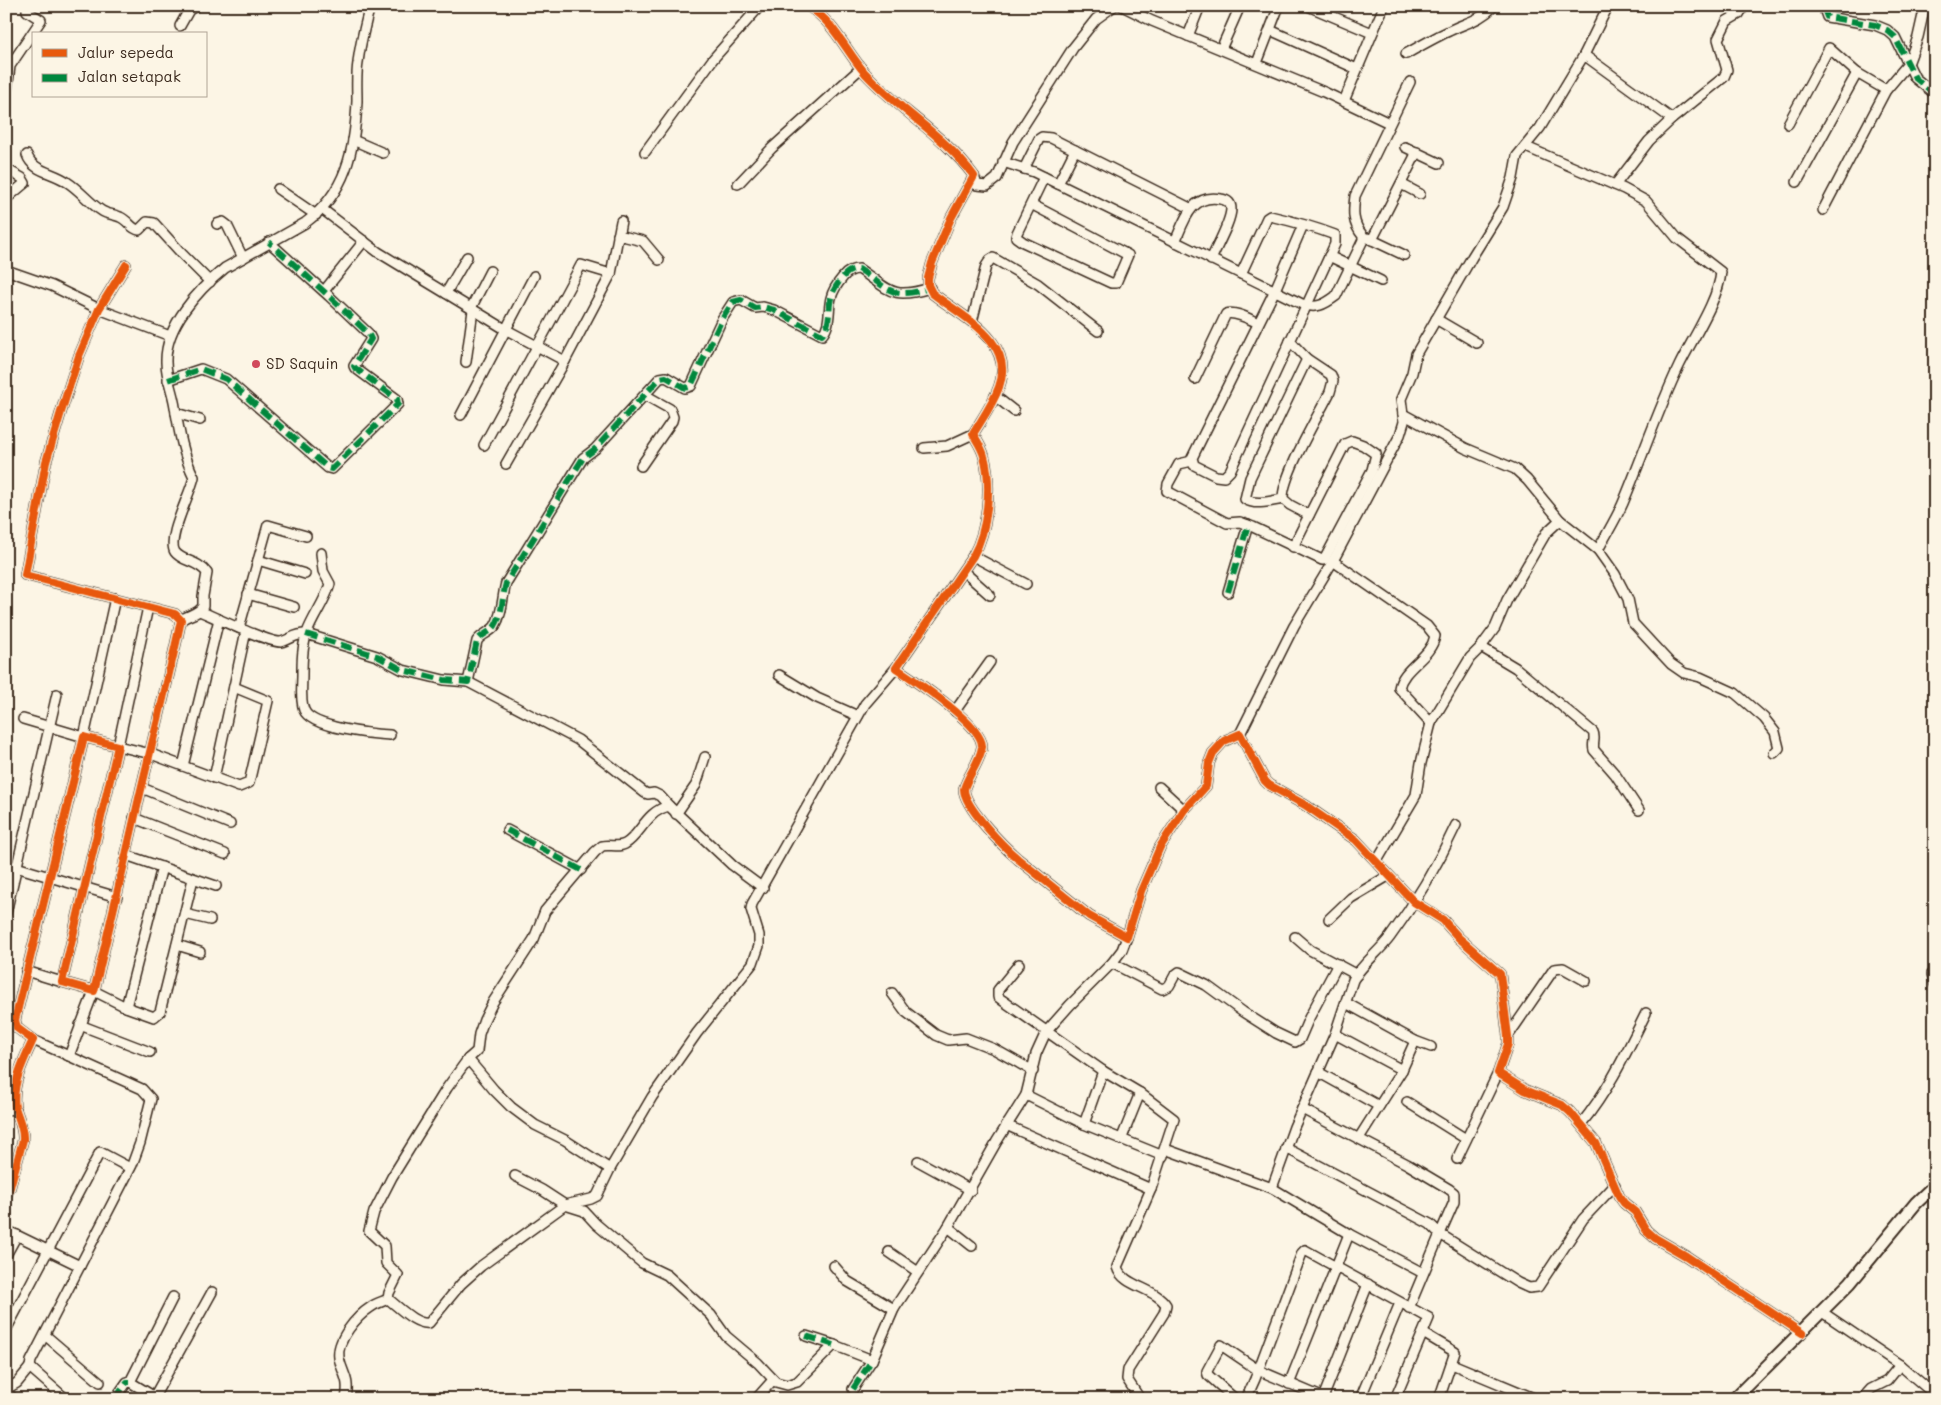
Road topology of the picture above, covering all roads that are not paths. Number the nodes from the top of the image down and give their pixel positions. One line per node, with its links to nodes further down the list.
1 (27, 6): 20 (street)
2 (196, 6): 18 (street)
3 (370, 6): 40 (street)
4 (760, 6): 45 (street)
5 (808, 6): 29 (street)
6 (1114, 6): 48 (street)
7 (1122, 6): 23 (street)
8 (1200, 6): 23 (street)
9 (1240, 6): 24 (street)
10 (1279, 6): 19 (street)
11 (1308, 6): 22 (street)
12 (1384, 6): 22 (street)
13 (1494, 6): 25 (street)
14 (1608, 6): 26 (street)
15 (1744, 6): 37 (street)
16 (1823, 6): 28 (street)
17 (1925, 6): 28 (street)
18 (180, 26)
19 (1270, 30): 27 (street); 30 (street)
20 (34, 32)
21 (32, 34): 35 (street)
22 (1372, 34): 30 (street)
23 (1188, 36): 24 (street)
24 (1220, 49): 27 (street)
25 (1406, 54)
26 (1584, 55): 37 (street); 42 (street)
27 (1257, 63): 36 (street)
28 (1908, 64): 33 (street); 34 (street)
29 (861, 68): 52 (street); 55 (street)
30 (1357, 69): 36 (street)
31 (1857, 73): 33 (street); 39 (street); 54 (street)
32 (1410, 82): 38 (street)
33 (1886, 90): 64 (street)
34 (1935, 94)
35 (6, 99)
36 (1344, 101): 38 (street)
37 (1672, 118): 58 (street)
38 (1389, 123): 70 (street)
39 (1788, 124)
40 (353, 140): 44 (street); 65 (street)
41 (1405, 147): 46 (street)
42 (1526, 147): 58 (street); 97 (street)
43 (1075, 150): 51 (street); 56 (street); 63 (street)
44 (383, 152)
45 (645, 152)
46 (1416, 152): 49 (street); 57 (street)
47 (27, 154): 89 (street)
48 (1003, 162): 51 (street); 52 (street)
49 (1440, 163)
50 (6, 169): 61 (street)
51 (1024, 169): 53 (street)
52 (974, 176): 90 (street)
53 (1044, 177): 56 (street); 62 (street)
54 (1797, 182)
55 (738, 184)
56 (1058, 184): 74 (street)
57 (1400, 184): 60 (street); 71 (street)
58 (1615, 185): 130 (street)
59 (278, 189): 65 (street)
60 (1420, 194)
61 (6, 199)
62 (1031, 204): 62 (street)
63 (1190, 208): 74 (street); 80 (street)
64 (1823, 210)
65 (319, 212): 72 (street); 73 (street)
66 (621, 221): 69 (street)
67 (217, 224): 78 (street)
68 (1303, 225): 76 (street); 86 (street); 91 (street)
69 (618, 234): 79 (street); 85 (street)
70 (1363, 236): 71 (street); 82 (street)
71 (1372, 240): 75 (street)
72 (364, 241): 92 (street); 93 (street)
73 (269, 242): 78 (street); 92 (street)
74 (1175, 242): 80 (street)
75 (1404, 255)
76 (1329, 256): 82 (street); 94 (street)
77 (467, 257): 93 (street)
78 (242, 258): 89 (street)
79 (659, 260)
80 (1211, 260): 86 (street)
81 (126, 265): 95 (street)
82 (1350, 266): 88 (street); 94 (street)
83 (6, 270): 95 (street)
84 (490, 271): 96 (street)
85 (611, 274): 105 (street); 108 (street)
86 (1241, 274): 91 (street)
87 (534, 276): 100 (street)
88 (1381, 281)
89 (210, 282): 102 (street)
90 (930, 288): 98 (street); 111 (street)
91 (1274, 290): 94 (street); 99 (street)
92 (324, 291): 110 (street)
93 (446, 293): 96 (street)
94 (1306, 305): 103 (street)
95 (99, 309): 102 (street); 141 (street)
96 (472, 309): 100 (street); 107 (street)
97 (1436, 319): 104 (street); 115 (street)
98 (972, 322): 101 (street); 112 (street)
99 (1258, 323): 109 (street); 121 (street)
100 (505, 329): 105 (street); 116 (street)
101 (1098, 331)
102 (170, 336): 110 (street)
103 (1290, 341): 106 (street); 121 (street)
104 (1477, 343)
105 (537, 346): 108 (street); 119 (street)
106 (1307, 359): 124 (street); 124 (street)
107 (466, 362)
108 (565, 362): 122 (street)
109 (1195, 379)
110 (168, 380): 114 (street)
111 (645, 395): 123 (street); 153 (street)
112 (995, 396): 113 (street); 118 (street)
113 (1014, 412)
114 (176, 413): 117 (street); 144 (street)
115 (1403, 414): 126 (street); 134 (street)
116 (461, 415)
117 (200, 420)
118 (973, 434): 120 (street); 132 (street)
119 (484, 445)
120 (924, 448)
121 (1192, 461): 127 (street)
122 (506, 464)
123 (641, 466)
124 (1283, 500): 125 (street)
125 (1309, 515): 129 (street); 129 (street)
126 (1560, 520): 130 (street); 149 (street)
127 (1248, 525): 129 (street); 138 (street)
128 (306, 536): 133 (street)
129 (1294, 546)
130 (1598, 550): 165 (street)
131 (321, 553): 148 (street)
132 (973, 556): 135 (street); 137 (street)
133 (258, 560): 136 (street); 139 (street)
134 (1333, 561): 159 (street); 161 (street)
135 (963, 571): 140 (street); 151 (street)
136 (305, 574)
137 (1026, 584)
138 (1228, 592)
139 (248, 594): 143 (street); 147 (street)
140 (990, 595)
141 (115, 598): 142 (street); 163 (street)
142 (148, 607): 146 (street); 164 (street)
143 (294, 607)
144 (200, 611): 145 (street); 146 (street)
145 (220, 619): 147 (street); 168 (street)
146 (181, 620): 166 (street)
147 (243, 629): 148 (street); 154 (street)
148 (306, 634): 153 (street); 162 (street)
149 (1481, 647): 159 (street); 174 (street)
150 (990, 662): 156 (street)
151 (896, 668): 156 (street); 157 (street)
152 (779, 675): 157 (street)
153 (468, 682): 172 (street)
154 (234, 687): 169 (street); 169 (street)
155 (57, 694): 160 (street)
156 (955, 711): 200 (street)
157 (858, 716): 192 (street)
158 (23, 719): 160 (street)
159 (1432, 723): 182 (street)
160 (51, 727): 163 (street); 184 (street)
161 (1240, 734): 173 (street); 182 (street)
162 (390, 735)
163 (84, 737): 164 (street); 187 (street)
164 (118, 746): 166 (street); 191 (street)
165 (1774, 753)
166 (151, 754): 168 (street); 171 (street)
167 (705, 757): 175 (street)
168 (183, 766): 169 (street)
169 (214, 778)
170 (1159, 787): 173 (street)
171 (142, 788): 176 (street); 177 (street)
172 (669, 806): 175 (street); 186 (street)
173 (1184, 810): 200 (street)
174 (1639, 810)
175 (676, 814): 192 (street)
176 (134, 818): 180 (street); 181 (street)
177 (230, 824)
178 (1456, 825): 195 (street)
179 (507, 830): 186 (street)
180 (225, 854)
181 (126, 855): 185 (street); 193 (street)
182 (1377, 861): 188 (street)
183 (6, 864): 184 (street)
184 (17, 866): 187 (street); 194 (street)
185 (162, 867): 189 (street); 216 (street)
186 (581, 870): 227 (street)
187 (51, 876): 191 (street); 207 (street)
188 (1388, 876): 195 (street); 198 (street)
189 (193, 879): 190 (street); 197 (street)
190 (216, 886)
191 (85, 887): 193 (street); 211 (street)
192 (763, 888): 252 (street)
193 (117, 897): 213 (street)
194 (8, 899): 196 (street)
195 (1414, 902): 208 (street); 221 (street)
196 (6, 913)
197 (184, 914): 199 (street); 202 (street)
198 (1329, 919)
199 (210, 920)
200 (1127, 937): 204 (street)
201 (1295, 937): 206 (street)
202 (177, 945): 203 (street); 216 (street)
203 (200, 952)
204 (1112, 963): 206 (street); 219 (street)
205 (1019, 964): 219 (street)
206 (1338, 964): 208 (street)
207 (26, 971): 211 (street); 222 (street)
208 (1356, 974): 215 (street)
209 (1932, 974): 212 (street)
210 (1586, 981): 221 (street)
211 (62, 982): 213 (street)
212 (1935, 984)
213 (94, 991): 216 (street); 218 (street)
214 (892, 993): 230 (street)
215 (1346, 1003): 220 (street); 223 (street)
216 (126, 1007)
217 (1646, 1013): 242 (street)
218 (80, 1025): 225 (street); 226 (street)
219 (1046, 1032): 229 (street); 230 (street)
220 (1335, 1034): 228 (street); 231 (street)
221 (1508, 1036): 232 (street)
222 (33, 1040): 226 (street); 235 (street)
223 (1415, 1040): 224 (street); 228 (street)
224 (1431, 1047)
225 (150, 1052)
226 (69, 1056): 251 (street)
227 (468, 1059): 252 (street); 278 (street)
228 (1402, 1070): 237 (street)
229 (1103, 1071): 233 (street); 241 (street)
230 (1033, 1072): 234 (street)
231 (1318, 1072): 237 (street); 239 (street)
232 (1498, 1073): 242 (street); 245 (street)
233 (1140, 1093): 246 (street); 248 (street)
234 (1026, 1095): 241 (street); 243 (street)
235 (11, 1096): 238 (street)
236 (1407, 1102): 245 (street)
237 (1379, 1106): 244 (street)
238 (16, 1109): 240 (street); 259 (street)
239 (1302, 1109): 244 (street); 247 (street)
240 (6, 1110)
241 (1084, 1124): 246 (street)
242 (1582, 1124): 254 (street)
243 (1006, 1125): 257 (street); 258 (street)
244 (1358, 1138): 264 (street)
245 (1466, 1139): 249 (street)
246 (1122, 1140): 248 (street)
247 (1286, 1148): 256 (street); 264 (street)
248 (1164, 1152): 256 (street); 257 (street)
249 (1457, 1159)
250 (918, 1161): 258 (street)
251 (130, 1168): 267 (street); 270 (street)
252 (610, 1169): 260 (street)
253 (515, 1176): 260 (street)
254 (1615, 1185): 264 (street); 285 (street)
255 (1935, 1185): 282 (street)
256 (1272, 1188): 263 (street)
257 (1151, 1189): 308 (street)
258 (971, 1190): 261 (street)
259 (6, 1195)
260 (565, 1205): 278 (street); 294 (street)
261 (948, 1227): 266 (street); 273 (street)
262 (6, 1230): 265 (street)
263 (1349, 1234): 272 (street); 274 (street)
264 (1440, 1234): 274 (street)
265 (17, 1236): 267 (street); 269 (street)
266 (972, 1246)
267 (48, 1251): 270 (street); 283 (street)
268 (888, 1252): 273 (street)
269 (6, 1256)
270 (80, 1266): 286 (street)
271 (834, 1266): 281 (street)
272 (1335, 1266): 275 (street); 293 (street); 297 (street)
273 (918, 1272): 281 (street)
274 (1423, 1273): 280 (street)
275 (1368, 1284): 279 (street); 302 (street)
276 (212, 1292): 301 (street)
277 (173, 1296): 296 (street)
278 (388, 1300): 306 (street)
279 (1400, 1303): 280 (street); 311 (street)
280 (1409, 1308): 284 (street)
281 (894, 1310): 289 (street)
282 (1822, 1312): 285 (street); 291 (street)
283 (6, 1330)
284 (1423, 1333): 290 (street); 312 (street)
285 (1802, 1333): 315 (street)
286 (45, 1335): 292 (street); 295 (street)
287 (806, 1336): 288 (street)
288 (834, 1345): 289 (street); 294 (street)
289 (872, 1360): 299 (street)
290 (1452, 1364): 313 (street); 314 (street)
291 (1900, 1365): 300 (street); 316 (street)
292 (30, 1367): 298 (street); 304 (street)
293 (1258, 1370): 297 (street); 309 (street); 310 (street)
294 (775, 1381): 307 (street)
295 (100, 1382)
296 (130, 1382): 301 (street); 305 (street)
297 (1289, 1384): 302 (street)
298 (7, 1389): 303 (street)
299 (853, 1389)
300 (1935, 1396)
301 (156, 1398)
302 (1324, 1398)
303 (14, 1399)
304 (66, 1399)
305 (115, 1399)
306 (346, 1399)
307 (756, 1399)
308 (1140, 1399)
309 (1235, 1399)
310 (1246, 1399)
311 (1360, 1399)
312 (1394, 1399)
313 (1439, 1399)
314 (1536, 1399)
315 (1734, 1399)
316 (1862, 1399)

